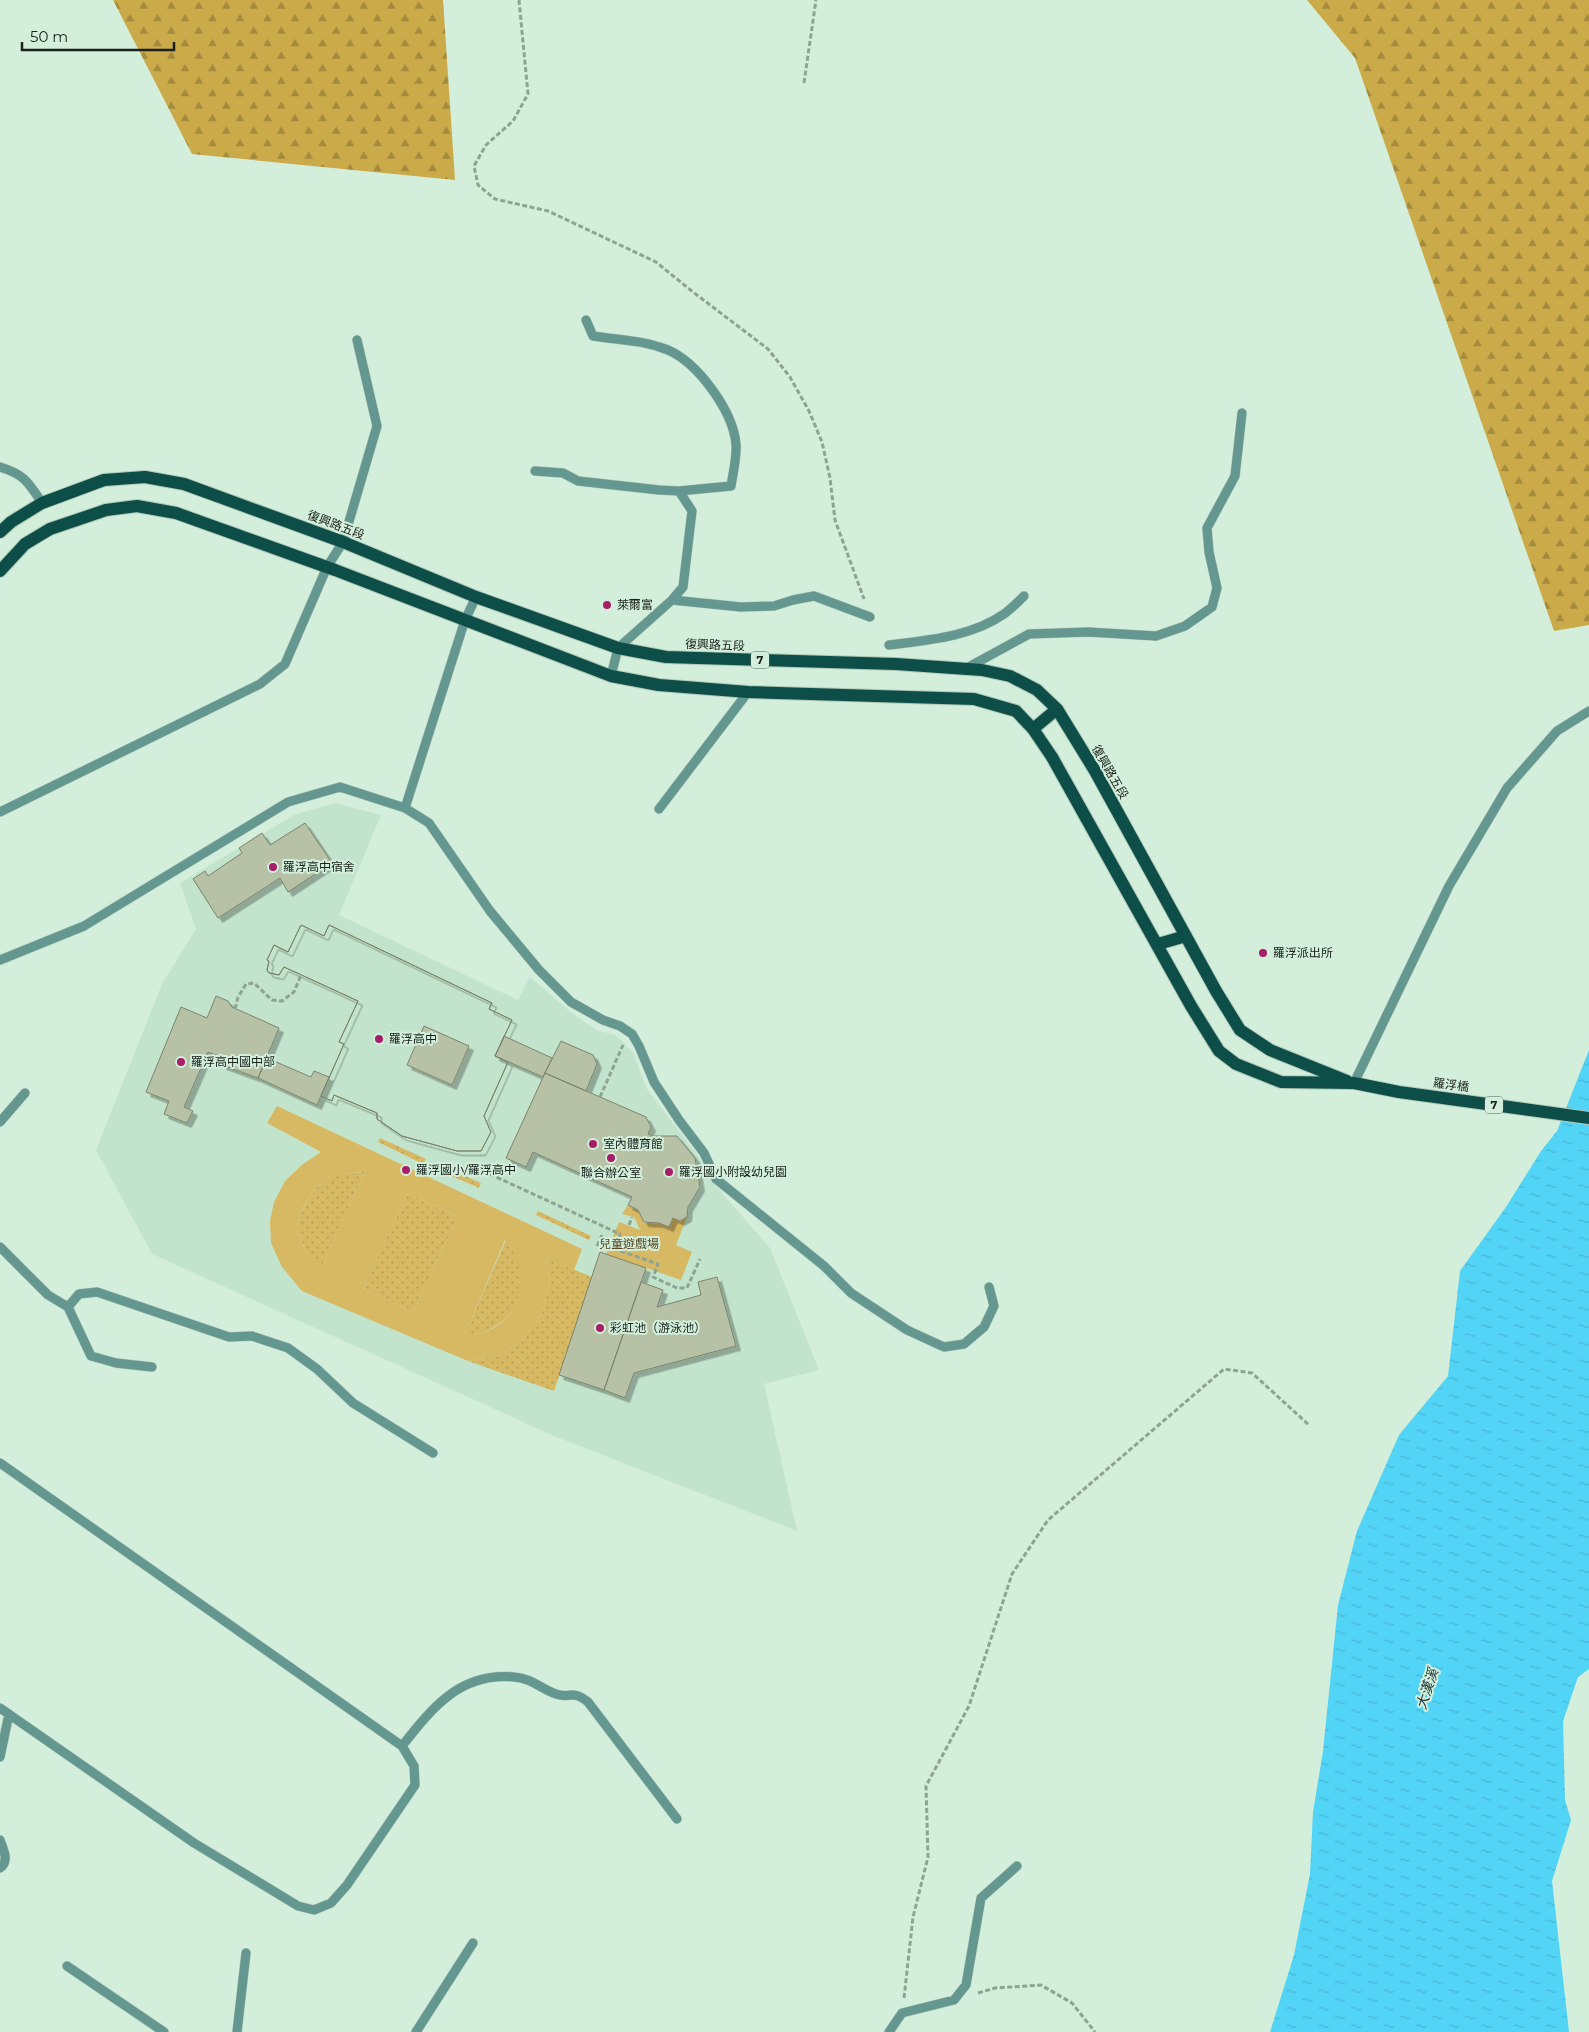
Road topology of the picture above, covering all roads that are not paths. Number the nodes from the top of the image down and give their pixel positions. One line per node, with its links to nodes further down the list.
1 (586, 320): 6 (lane)
2 (357, 340): 9 (lane)
3 (1242, 413): 19 (lane)
4 (0, 467): 7 (lane)
5 (535, 471): 6 (lane)
6 (679, 491): 14 (lane)
7 (42, 503): 8 (main road, 復興路五段 / 7); 9 (main road, 復興路五段 / 7)
8 (0, 532)
9 (342, 542): 10 (lane); 13 (main road, 復興路五段 / 7)
10 (327, 567): 11 (main road, 復興路五段 / 7); 16 (main road, 復興路五段 / 7); 27 (lane)
11 (0, 571)
12 (1024, 596): 17 (lane)
13 (476, 598): 16 (lane); 18 (main road, 復興路五段 / 7)
14 (672, 600): 15 (lane); 18 (lane)
15 (870, 617)
16 (465, 620): 20 (main road, 復興路五段 / 7); 25 (lane)
17 (889, 645)
18 (618, 648): 19 (main road, 復興路五段 / 7); 20 (lane)
19 (965, 669): 22 (main road, 復興路五段 / 7)
20 (611, 676): 21 (main road, 復興路五段 / 7)
21 (748, 692): 24 (main road, 復興路五段 / 7); 26 (lane)
22 (1057, 709): 24 (main road); 28 (main road, 復興路五段 / 7)
23 (1589, 711): 31 (lane)
24 (1032, 729): 29 (main road, 復興路五段 / 7)
25 (405, 808): 30 (lane); 37 (lane)
26 (659, 808)
27 (0, 812)
28 (1186, 936): 29 (main road); 31 (main road, 復興路五段 / 7)
29 (1158, 944): 31 (main road, 復興路五段 / 7)
30 (0, 960)
31 (1354, 1084): 32 (main road, 復興路五段 / 7)
32 (1399, 1092): 34 (main road, 羅浮橋 / 7)
33 (25, 1093): 35 (lane)
34 (1589, 1118)
35 (0, 1122)
36 (0, 1247): 38 (lane)
37 (989, 1287)
38 (68, 1308): 39 (lane); 40 (lane)
39 (152, 1367)
40 (433, 1453)
41 (0, 1463): 44 (lane)
42 (0, 1708): 43 (lane)
43 (8, 1714): 44 (lane); 45 (lane)
44 (402, 1746): 46 (lane)
45 (0, 1757)
46 (677, 1819)
47 (0, 1840): 49 (lane)
48 (1017, 1866): 56 (lane)
49 (0, 1868)
50 (473, 1943): 55 (lane)
51 (246, 1953): 54 (lane)
52 (67, 1966): 53 (lane)
53 (164, 2032)
54 (237, 2032)
55 (416, 2032)
56 (889, 2032)

